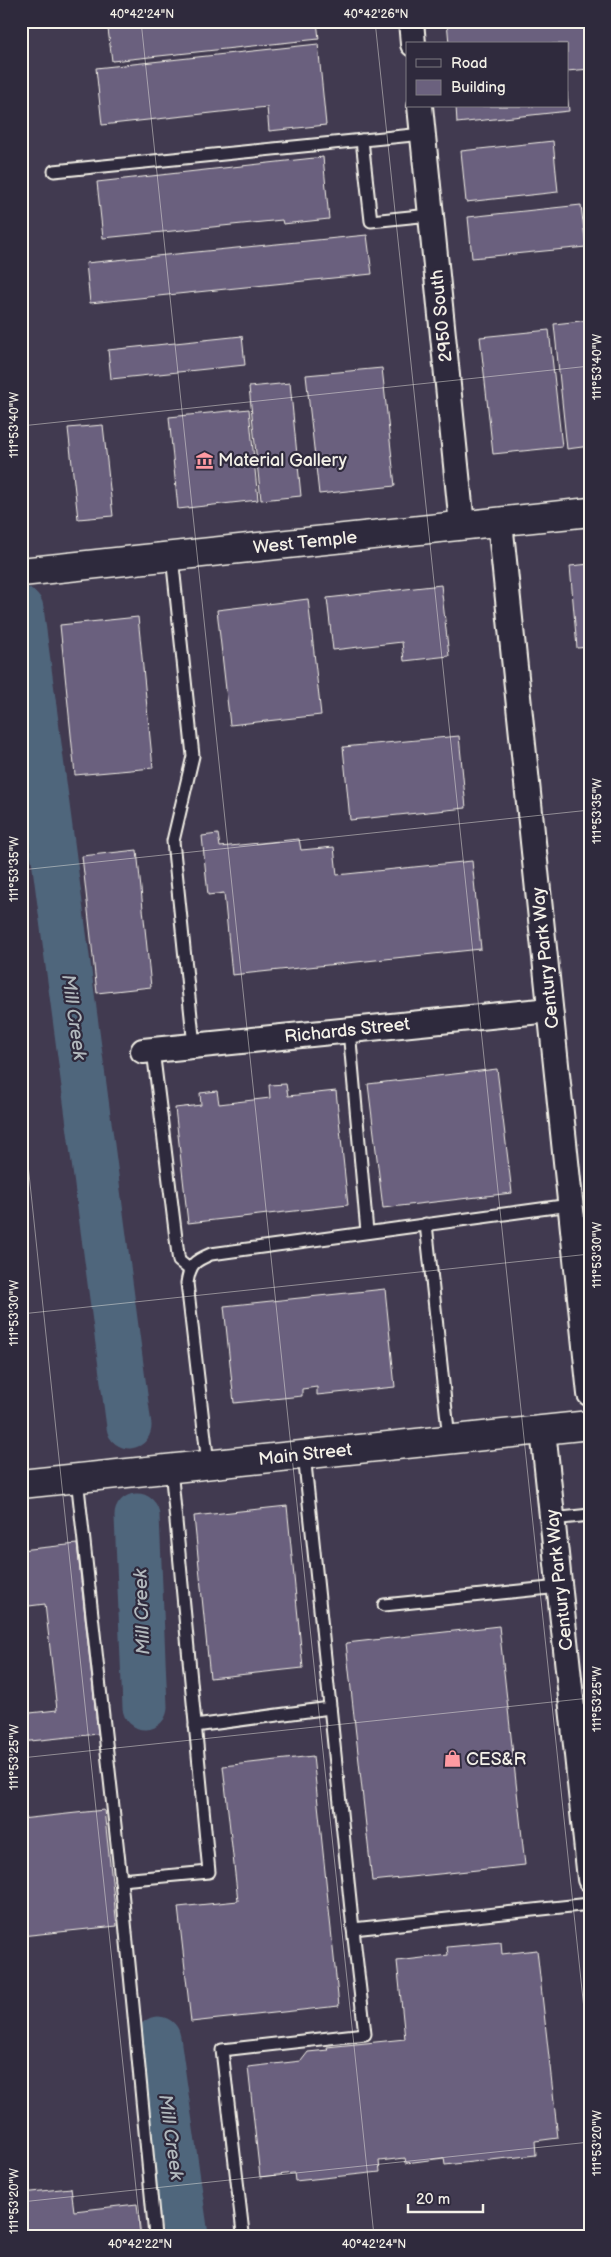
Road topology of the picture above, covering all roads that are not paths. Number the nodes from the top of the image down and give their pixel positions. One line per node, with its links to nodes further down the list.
1 (411, 21): 2 (street)
2 (413, 42)
3 (420, 108): 4 (street, 2950 South)
4 (423, 134): 5 (lane); 7 (street, 2950 South)
5 (362, 140): 6 (lane); 7 (lane)
6 (54, 171)
7 (430, 215): 10 (street, 2950 South)
8 (590, 512): 9 (street, West Temple)
9 (500, 522): 10 (street, West Temple); 13 (street, Century Park Way)
10 (462, 525): 11 (street, West Temple)
11 (172, 556): 12 (street, West Temple); 15 (lane)
12 (21, 572)
13 (550, 1010): 14 (street, Richards Street); 17 (street, Century Park Way)
14 (349, 1030): 15 (street, Richards Street); 19 (lane)
15 (194, 1046): 16 (street, Richards Street)
16 (148, 1050): 20 (lane)
17 (570, 1205): 18 (lane); 21 (street, Century Park Way)
18 (426, 1224): 19 (lane); 24 (lane)
19 (367, 1232): 20 (lane)
20 (189, 1269): 26 (lane)
21 (590, 1394)
22 (590, 1425): 23 (street, Main Street)
23 (543, 1430): 24 (street, Main Street); 31 (street, Century Park Way)
24 (450, 1439): 25 (street, Main Street)
25 (304, 1454): 26 (street, Main Street); 34 (lane)
26 (208, 1464): 27 (street, Main Street)
27 (171, 1468): 28 (street, Main Street); 35 (lane)
28 (78, 1478): 29 (street, Main Street); 38 (lane)
29 (21, 1484)
30 (590, 1515): 31 (lane)
31 (552, 1519): 32 (street, Century Park Way)
32 (560, 1587): 33 (lane); 36 (street, Century Park Way)
33 (384, 1605)
34 (330, 1708): 35 (lane); 40 (lane)
35 (195, 1726): 38 (lane)
36 (588, 1847): 37 (street, Century Park Way)
37 (590, 1879)
38 (121, 1880): 42 (lane)
39 (590, 1904): 40 (lane)
40 (354, 1929): 41 (lane)
41 (243, 2233)
42 (155, 2236)

